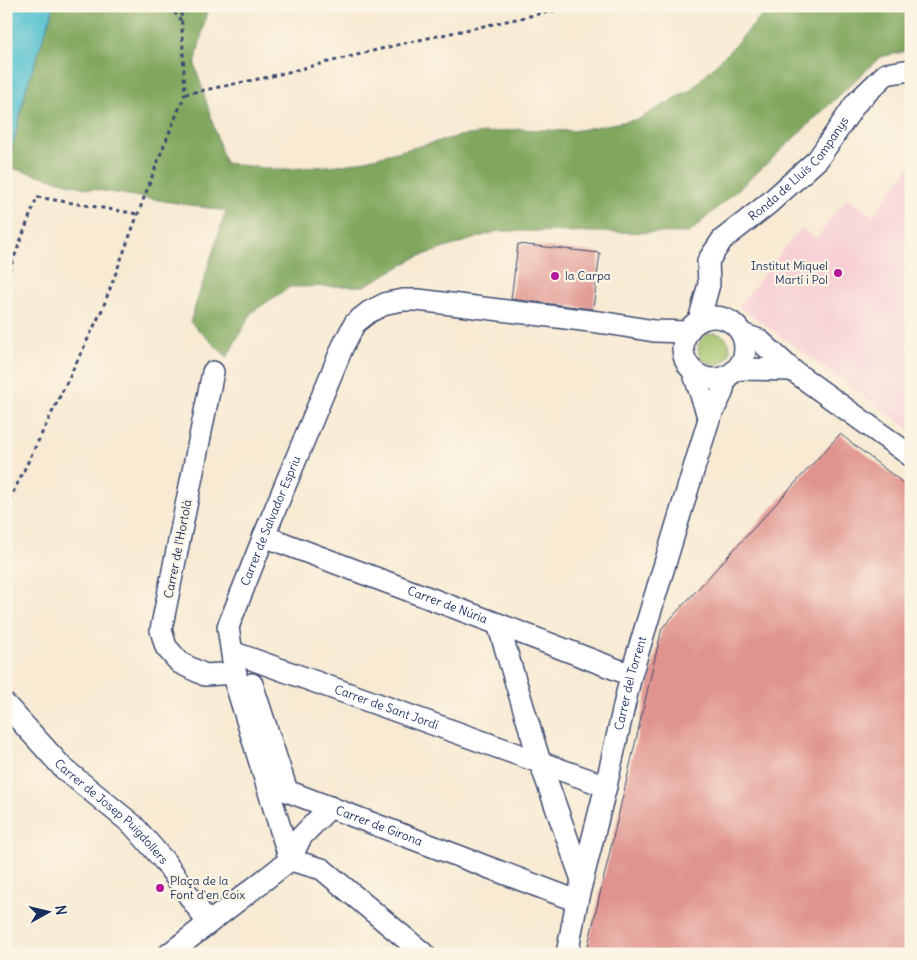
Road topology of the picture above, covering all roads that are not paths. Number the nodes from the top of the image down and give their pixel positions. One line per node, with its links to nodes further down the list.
1 (911, 70): 2 (street, Ronda de Lluís Companys)
2 (709, 284): 3 (street, Ronda de Lluís Companys); 4 (street)
3 (693, 326): 4 (street); 5 (street, Carrer de Salvador Espriu); 6 (street)
4 (737, 328): 7 (street); 9 (street)
5 (654, 331): 6 (street); 12 (street, Carrer de Salvador Espriu)
6 (689, 365): 9 (street); 10 (street)
7 (792, 370): 9 (street); 11 (street)
8 (213, 372): 16 (street, Carrer de l'Hortolà)
9 (731, 373): 10 (street, Carrer del Torrent)
10 (709, 419): 15 (street, Carrer del Torrent)
11 (911, 456)
12 (264, 536): 13 (street, Carrer de Núria); 14 (street, Carrer de Salvador Espriu)
13 (498, 624): 15 (street, Carrer de Núria); 18 (street)
14 (232, 652): 16 (street, Carrer de Salvador Espriu); 18 (street, Carrer de Sant Jordi)
15 (631, 675): 19 (street, Carrer del Torrent)
16 (244, 678): 20 (street, Carrer de Girona); 21 (street, Carrer de Salvador Espriu)
17 (6, 705): 24 (street, Carrer de Josep Puigdollers)
18 (540, 762): 19 (street, Carrer de Sant Jordi); 22 (street)
19 (606, 786): 22 (street, Carrer del Torrent)
20 (330, 806): 21 (street); 23 (street, Carrer de Girona)
21 (290, 860): 24 (street); 26 (street)
22 (582, 880): 23 (street, Carrer del Torrent)
23 (577, 902): 27 (street, Carrer del Torrent)
24 (208, 923): 25 (street)
25 (169, 954)
26 (424, 954)
27 (567, 954)

